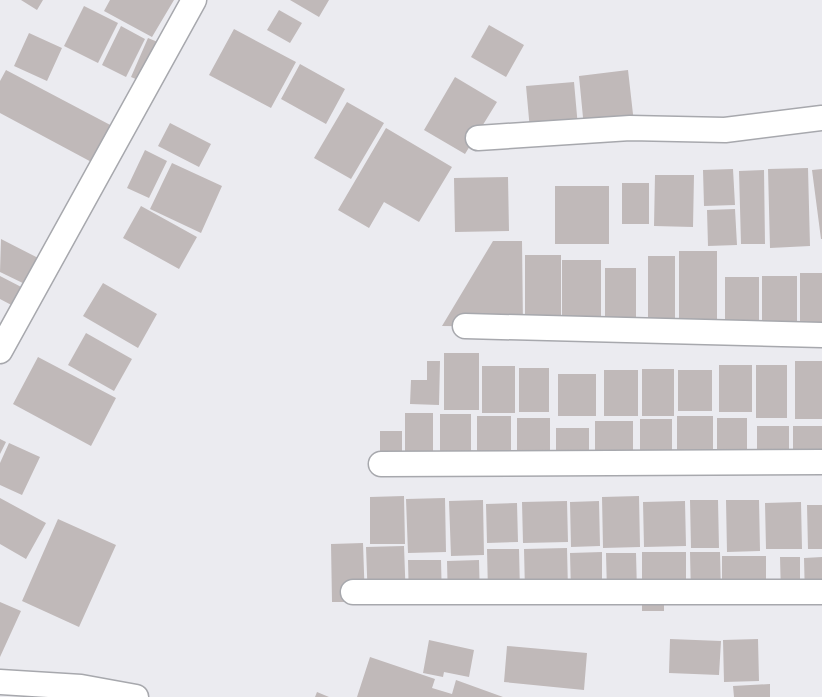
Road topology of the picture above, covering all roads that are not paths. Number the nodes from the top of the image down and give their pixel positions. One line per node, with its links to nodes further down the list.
1 (194, 0): 6 (street)
2 (822, 118): 3 (street)
3 (478, 138)
4 (465, 326): 5 (street)
5 (822, 335)
6 (0, 351)
7 (822, 462): 8 (street)
8 (381, 464)
9 (353, 592): 10 (street)
10 (822, 592)
11 (0, 682): 12 (street)
12 (136, 697)

